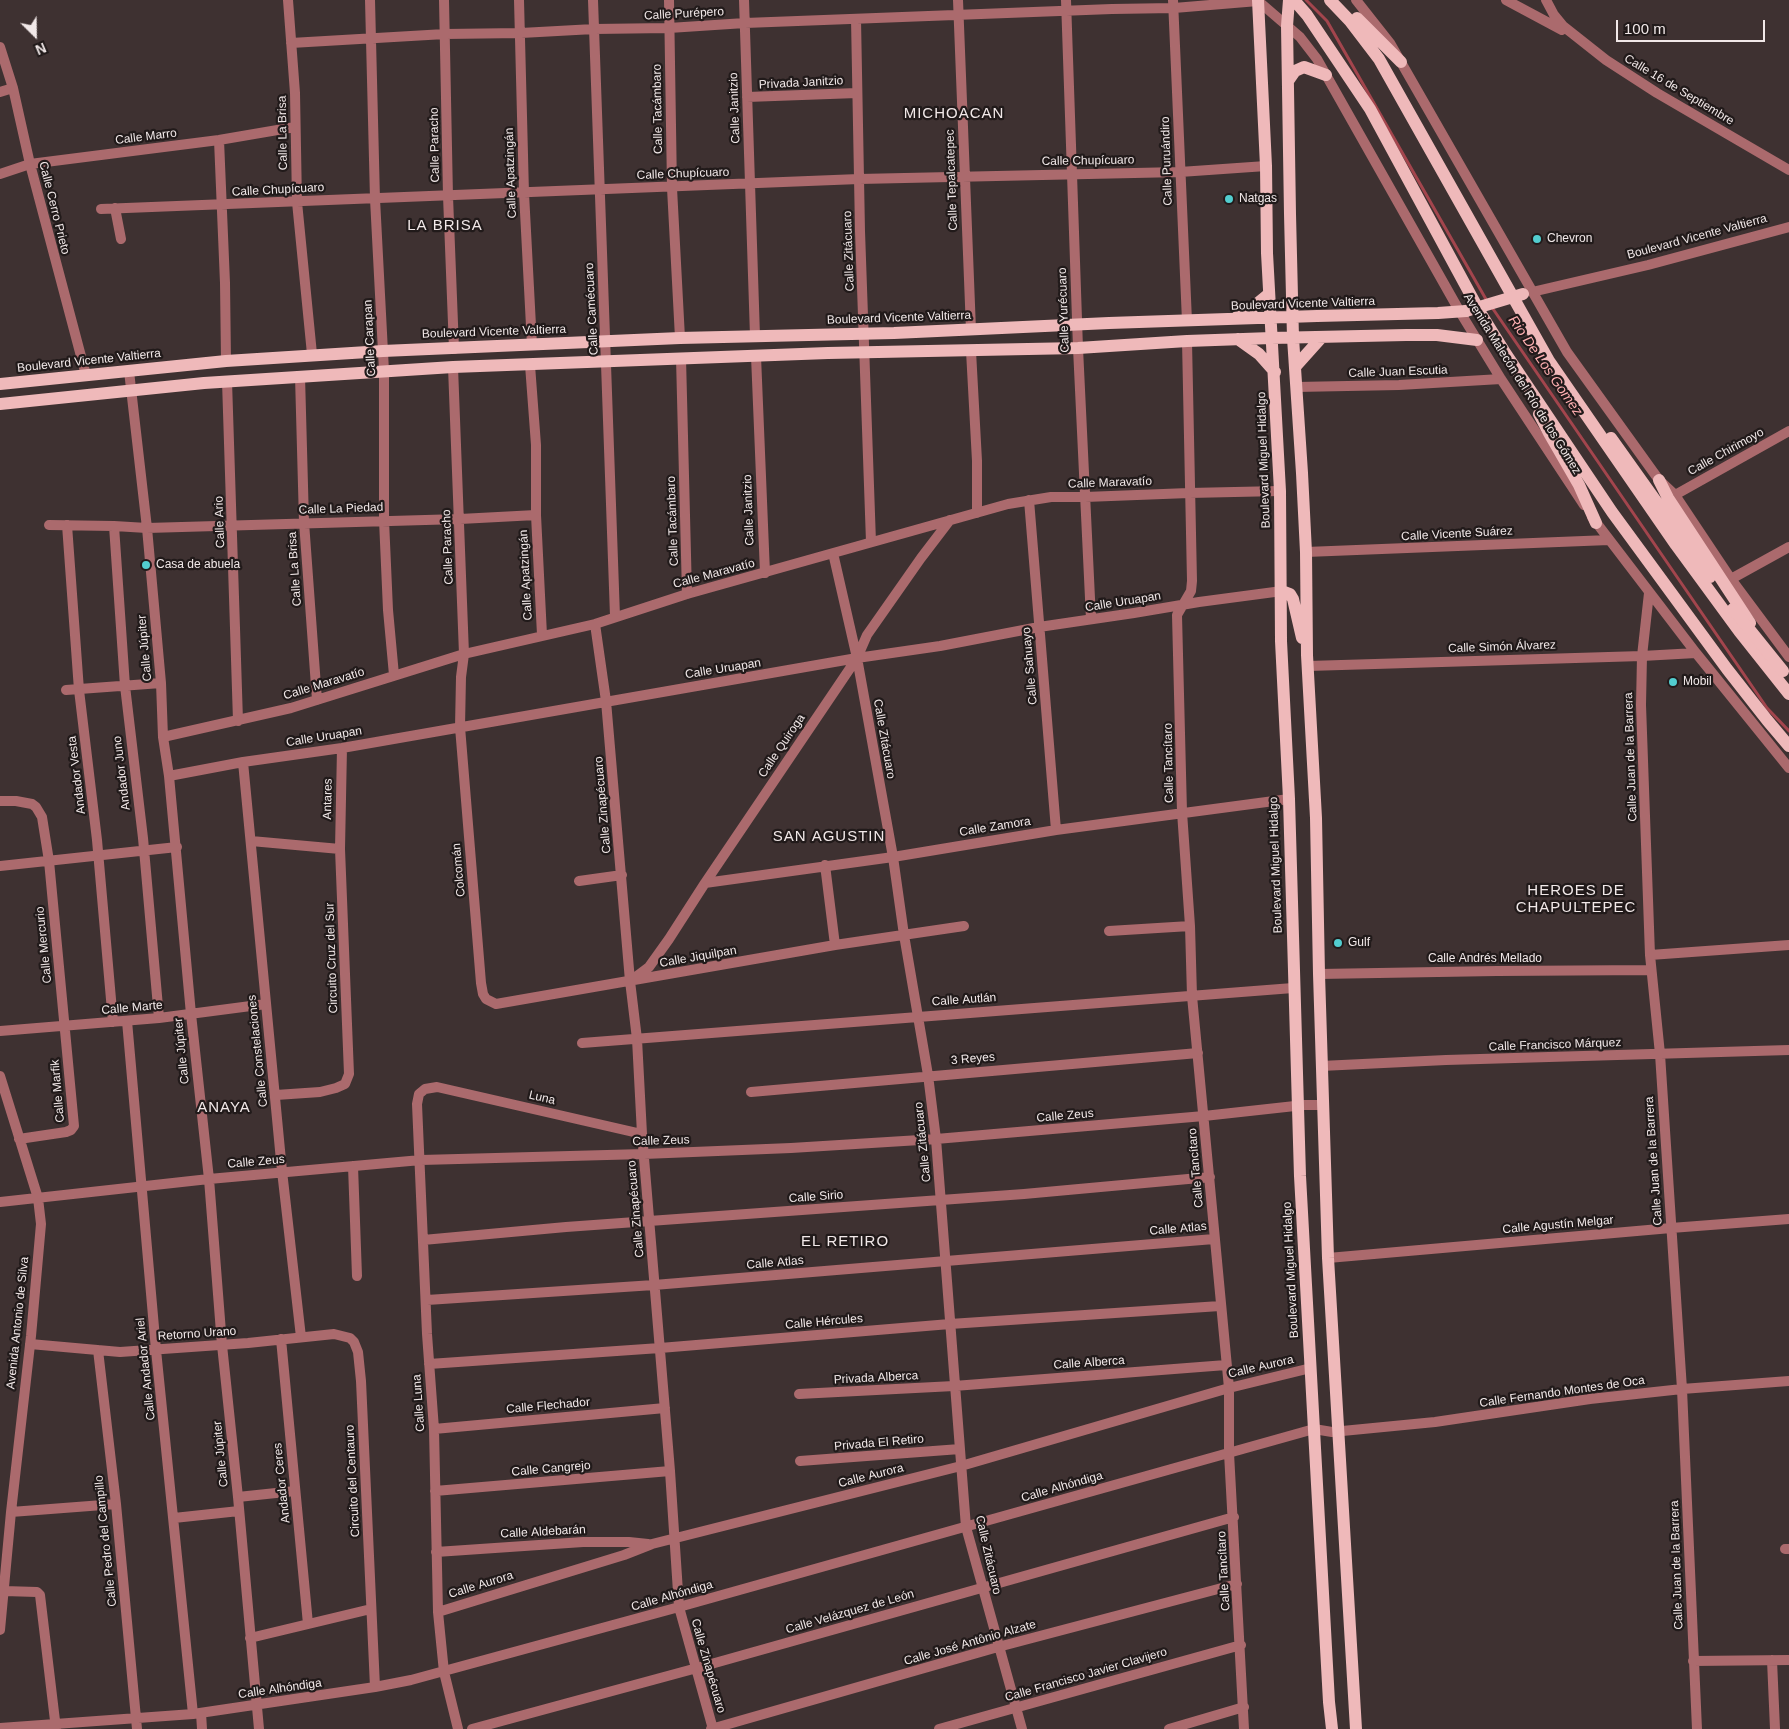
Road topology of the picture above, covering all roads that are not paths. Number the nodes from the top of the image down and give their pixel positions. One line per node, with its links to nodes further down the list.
1 (288, 0): 29 (street, Calle La Brisa)
2 (370, 0): 28 (street, Calle Carapan)
3 (444, 0): 27 (street, Calle Paracho)
4 (519, 0): 26 (street, Calle Apatzingán)
5 (593, 0): 24 (street, Calle Camécuaro)
6 (669, 0): 23 (street, Calle Tacámbaro)
7 (744, 0): 21 (street, Calle Janitzio)
8 (958, 0): 19 (street, Calle Tepalcatepec)
9 (1066, 0): 18 (street, Calle Yurécuaro)
10 (1258, 0): 16 (street, Calle Purépero); 22 (street, Avenida Malecón del Río de los Gómez); 41 (main road, Boulevard Miguel Hidalgo)
11 (1330, 0): 107 (main road)
12 (1340, 0): 31 (main road)
13 (1356, 0): 31 (street)
14 (1506, 0): 25 (street, Calle 16 de Septiembre)
15 (1546, 0): 25 (street)
16 (1174, 4): 18 (street, Calle Purépero); 43 (street, Calle Puruándiro)
17 (1290, 4): 22 (main road); 101 (main road, Avenida Malecón del Río de los Gómez)
18 (1067, 11): 19 (street, Calle Purépero); 45 (street, Calle Yurécuaro)
19 (958, 15): 20 (street, Calle Purépero); 46 (street, Calle Tepalcatepec)
20 (856, 20): 21 (street, Calle Purépero); 36 (street, Calle Zitácuaro)
21 (745, 23): 23 (street, Calle Purépero); 37 (street, Calle Janitzio)
22 (1287, 26): 32 (street, Avenida Malecón del Río de los Gómez); 33 (main road)
23 (670, 28): 24 (street, Calle Purépero); 49 (street, Calle Tacámbaro)
24 (594, 29): 26 (street, Calle Purépero); 50 (street, Calle Camécuaro)
25 (1570, 32): 42 (street, Calle 16 de Septiembre)
26 (521, 33): 27 (street, Calle Purépero); 51 (street, Calle Apatzingán)
27 (445, 34): 28 (street, Calle Purépero); 52 (street, Calle Paracho)
28 (372, 38): 29 (street, Calle Purépero); 53 (street, Calle Carapan)
29 (290, 43): 38 (street, Calle La Brisa)
30 (0, 47): 34 (street, Calle Cerro Prieto)
31 (1401, 62): 60 (street)
32 (1326, 75): 33 (main road); 62 (street, Avenida Malecón del Río de los Gómez)
33 (1288, 81): 64 (main road)
34 (13, 88): 35 (street); 40 (street, Calle Cerro Prieto)
35 (0, 92)
36 (857, 92): 37 (street, Privada Janitzio); 47 (street, Calle Zitácuaro)
37 (747, 98): 48 (street, Calle Janitzio)
38 (295, 127): 39 (street, Calle Marro); 54 (street, Calle La Brisa)
39 (219, 140): 40 (street, Calle Marro); 55 (street)
40 (30, 164): 44 (street, Calle Marro); 98 (street, Calle Cerro Prieto)
41 (1266, 166): 43 (street, Calle Chupícuaro); 61 (main road, Boulevard Miguel Hidalgo)
42 (1789, 170)
43 (1180, 172): 45 (street, Calle Chupícuaro); 67 (street, Calle Puruándiro)
44 (0, 174)
45 (1073, 174): 46 (street, Calle Chupícuaro); 68 (street, Calle Yurécuaro)
46 (965, 176): 47 (street, Calle Chupícuaro); 69 (street, Calle Tepalcatepec)
47 (859, 179): 48 (street, Calle Chupícuaro); 70 (street, Calle Zitácuaro)
48 (750, 184): 49 (street, Calle Chupícuaro); 72 (street, Calle Janitzio)
49 (672, 188): 50 (street, Calle Chupícuaro); 73 (street, Calle Tacámbaro)
50 (599, 190): 51 (street, Calle Chupícuaro); 79 (street, Calle Camécuaro)
51 (524, 193): 52 (street, Calle Chupícuaro); 81 (street, Calle Apatzingán)
52 (448, 196): 53 (street, Calle Chupícuaro); 82 (street, Calle Paracho)
53 (374, 199): 54 (street, Calle Chupícuaro); 84 (street, Calle Carapan)
54 (297, 202): 55 (street, Calle Chupícuaro); 87 (street, Calle La Brisa)
55 (222, 205): 56 (street, Calle Chupícuaro); 90 (street)
56 (114, 208): 57 (street, Calle Chupícuaro); 59 (street)
57 (101, 209)
58 (1789, 227): 60 (street, Boulevard Vicente Valtierra)
59 (121, 239)
60 (1528, 293): 62 (main road, Boulevard Vicente Valtierra, bridge); 109 (street)
61 (1269, 294): 65 (main road, Boulevard Miguel Hidalgo); 66 (main road)
62 (1463, 312): 63 (main road, Boulevard Vicente Valtierra); 78 (street, Avenida Malecón del Río de los Gómez)
63 (1438, 313): 64 (main road, Boulevard Vicente Valtierra); 71 (main road)
64 (1293, 317): 65 (main road, Boulevard Vicente Valtierra); 75 (main road)
65 (1270, 318): 66 (main road, Boulevard Vicente Valtierra); 74 (main road, Boulevard Miguel Hidalgo)
66 (1224, 320): 67 (main road, Boulevard Vicente Valtierra)
67 (1187, 321): 68 (main road, Boulevard Vicente Valtierra)
68 (1078, 325): 69 (main road, Boulevard Vicente Valtierra); 83 (street, Calle Yurécuaro)
69 (971, 330): 70 (main road, Boulevard Vicente Valtierra)
70 (864, 334): 72 (main road, Boulevard Vicente Valtierra); 86 (street, Calle Zitácuaro)
71 (1437, 335): 76 (main road); 78 (main road)
72 (755, 336): 73 (main road, Boulevard Vicente Valtierra)
73 (680, 338): 79 (main road, Boulevard Vicente Valtierra)
74 (1271, 338): 75 (main road); 77 (main road); 97 (main road, Boulevard Miguel Hidalgo)
75 (1293, 338): 76 (main road); 94 (main road)
76 (1320, 338): 94 (main road)
77 (1238, 339): 80 (main road); 97 (main road)
78 (1477, 340): 100 (street, Avenida Malecón del Río de los Gómez)
79 (606, 341): 81 (main road, Boulevard Vicente Valtierra); 91 (street, Calle Camécuaro)
80 (1187, 341): 83 (main road); 111 (street)
81 (532, 345): 82 (main road, Boulevard Vicente Valtierra)
82 (454, 348): 84 (main road, Boulevard Vicente Valtierra)
83 (1078, 348): 85 (main road); 113 (street, Calle Yurécuaro)
84 (383, 351): 87 (main road, Boulevard Vicente Valtierra); 96 (street, Calle Carapan)
85 (971, 351): 86 (main road); 115 (street)
86 (864, 353): 88 (main road); 128 (street, Calle Zitácuaro)
87 (312, 354): 90 (main road, Boulevard Vicente Valtierra)
88 (756, 356): 89 (main road); 132 (street, Calle Janitzio)
89 (681, 358): 91 (main road); 136 (street, Calle Tacámbaro)
90 (226, 361): 95 (main road, Boulevard Vicente Valtierra)
91 (607, 361): 92 (main road); 138 (street, Calle Camécuaro)
92 (530, 364): 93 (main road); 116 (street, Calle Apatzingán)
93 (453, 367): 96 (main road); 117 (street, Calle Paracho)
94 (1295, 367): 104 (main road)
95 (129, 371): 98 (main road, Boulevard Vicente Valtierra); 105 (street, Calle Júpiter)
96 (384, 371): 99 (main road); 118 (street, Calle Carapan)
97 (1275, 373): 110 (main road, Boulevard Miguel Hidalgo)
98 (86, 375): 103 (main road, Boulevard Vicente Valtierra)
99 (300, 376): 102 (main road); 120 (street, Calle La Brisa)
100 (1501, 379): 104 (street, Calle Juan Escutia); 121 (street, Avenida Malecón del Río de los Gómez)
101 (1526, 381): 121 (main road); 161 (main road, Avenida Malecón del Río de los Gómez)
102 (227, 382): 105 (main road); 123 (street, Calle Ario)
103 (0, 384)
104 (1296, 388): 130 (main road)
105 (130, 391): 106 (main road); 126 (street, Calle Júpiter)
106 (0, 404)
107 (1582, 409): 150 (main road, bridge); 155 (main road)
108 (1789, 431): 112 (street, Calle Chirimoyo)
109 (1659, 480): 112 (street); 155 (main road)
110 (1280, 491): 111 (street, Calle Maravatío); 134 (main road, Boulevard Miguel Hidalgo)
111 (1189, 492): 113 (street, Calle Maravatío); 137 (street)
112 (1675, 495): 133 (street)
113 (1085, 498): 114 (street, Calle Maravatío); 139 (street, Calle Yurécuaro)
114 (1029, 500): 115 (street, Calle Maravatío); 141 (street, Calle Sahuayo)
115 (977, 513): 119 (street, Calle Maravatío)
116 (536, 515): 117 (street, Calle La Piedad); 142 (street, Calle Apatzingán)
117 (460, 519): 118 (street, Calle La Piedad); 144 (street, Calle Paracho)
118 (384, 520): 120 (street, Calle La Piedad); 149 (street, Calle Carapan)
119 (950, 520): 128 (street, Calle Maravatío); 147 (street, Calle Quiroga)
120 (304, 522): 123 (street, Calle La Piedad); 156 (street, Calle La Brisa)
121 (1596, 523): 127 (street, Avenida Malecón del Río de los Gómez)
122 (66, 525): 124 (street, Calle La Piedad); 125 (street, Calle La Piedad); 154 (street, Andador Vesta)
123 (232, 525): 126 (street, Calle La Piedad); 158 (street, Calle Ario)
124 (49, 526)
125 (114, 526): 126 (street, Calle La Piedad); 152 (street, Andador Juno)
126 (146, 528): 151 (street, Calle Júpiter)
127 (1609, 540): 130 (street, Calle Vicente Suárez); 135 (street, Avenida Malecón del Río de los Gómez)
128 (871, 542): 131 (street, Calle Maravatío)
129 (1789, 548): 133 (street)
130 (1306, 552): 148 (main road)
131 (833, 553): 132 (street, Calle Maravatío); 147 (street, Calle Zitácuaro)
132 (765, 573): 136 (street, Calle Maravatío)
133 (1731, 579): 146 (street)
134 (1282, 591): 137 (street, Calle Uruapan); 148 (main road); 166 (main road, Boulevard Miguel Hidalgo)
135 (1649, 592): 143 (street, Avenida Malecón del Río de los Gómez); 145 (street, Calle Juan de la Barrera)
136 (687, 594): 138 (street, Calle Maravatío)
137 (1182, 605): 139 (street, Calle Uruapan); 168 (street, Calle Tancítaro)
138 (616, 616): 140 (street, Calle Maravatío)
139 (1091, 619): 141 (street, Calle Uruapan)
140 (595, 624): 142 (street, Calle Maravatío); 157 (street, Calle Zinapécuaro)
141 (1039, 627): 147 (street, Calle Uruapan); 169 (street, Calle Sahuayo)
142 (542, 635): 144 (street, Calle Maravatío)
143 (1696, 653): 145 (street, Calle Simón Álvarez); 164 (street, Avenida Malecón del Río de los Gómez)
144 (464, 654): 149 (street, Calle Maravatío); 159 (street, Calle Paracho)
145 (1642, 656): 148 (street, Calle Simón Álvarez); 188 (street, Calle Juan de la Barrera)
146 (1789, 657)
147 (857, 658): 157 (street, Calle Uruapan); 175 (street, Calle Zitácuaro); 181 (street, Calle Quiroga)
148 (1307, 660): 190 (main road)
149 (394, 675): 156 (street, Calle Maravatío)
150 (1786, 675)
151 (161, 683): 152 (street); 160 (street, Calle Júpiter)
152 (124, 686): 154 (street); 173 (street, Andador Juno)
153 (66, 690): 154 (street)
154 (80, 690): 174 (street, Andador Vesta)
155 (1789, 694)
156 (317, 700): 158 (street, Calle Maravatío)
157 (606, 701): 159 (street, Calle Uruapan); 179 (street, Calle Zinapécuaro)
158 (238, 721): 160 (street, Calle Maravatío)
159 (460, 726): 162 (street, Calle Uruapan); 195 (street, Colcomán)
160 (163, 737): 165 (street, Calle Júpiter)
161 (1789, 746)
162 (342, 748): 163 (street, Calle Uruapan); 172 (street, Antares)
163 (243, 762): 165 (street, Calle Uruapan); 170 (street, Calle Constelaciones)
164 (1789, 768)
165 (169, 776): 171 (street, Calle Júpiter)
166 (1289, 799): 168 (street, Calle Zamora); 192 (main road, Boulevard Miguel Hidalgo)
167 (0, 801): 176 (street, Calle Mercurio)
168 (1182, 812): 169 (street, Calle Zamora); 183 (street, Calle Tancítaro)
169 (1056, 830): 175 (street, Calle Zamora)
170 (251, 841): 172 (street); 194 (street, Calle Constelaciones)
171 (177, 847): 173 (street); 196 (street, Calle Júpiter)
172 (340, 849): 213 (street, Circuito Cruz del Sur)
173 (144, 851): 174 (street); 198 (street, Andador Juno)
174 (98, 856): 176 (street); 200 (street, Andador Vesta)
175 (893, 857): 177 (street, Calle Zamora); 185 (street, Calle Zitácuaro)
176 (49, 861): 178 (street); 201 (street, Calle Mercurio)
177 (826, 865): 181 (street, Calle Zamora); 186 (street)
178 (0, 866)
179 (622, 875): 180 (street); 191 (street, Calle Zinapécuaro)
180 (580, 881)
181 (705, 883): 191 (street, Calle Quiroga)
182 (964, 926): 185 (street, Calle Jiquilpan)
183 (1190, 926): 184 (street); 193 (street, Calle Tancítaro)
184 (1109, 931)
185 (904, 935): 186 (street, Calle Jiquilpan); 197 (street, Calle Zitácuaro)
186 (835, 945): 191 (street, Calle Jiquilpan)
187 (1789, 945): 188 (street)
188 (1650, 955): 189 (street, Calle Juan de la Barrera)
189 (1651, 970): 190 (street, Calle Andrés Mellado); 207 (street, Calle Juan de la Barrera)
190 (1318, 974): 208 (main road)
191 (630, 981): 195 (street, Calle Jiquilpan); 203 (street, Calle Zinapécuaro)
192 (1294, 988): 193 (street, Calle Autlán); 215 (main road, Boulevard Miguel Hidalgo)
193 (1192, 996): 197 (street, Calle Autlán); 206 (street, Calle Tancítaro)
194 (266, 1004): 196 (street, Calle Marte); 213 (street, Calle Constelaciones)
195 (496, 1004)
196 (191, 1014): 198 (street, Calle Marte); 225 (street, Calle Júpiter)
197 (918, 1016): 203 (street, Calle Autlán); 209 (street, Calle Zitácuaro)
198 (159, 1018): 199 (street, Calle Marte)
199 (127, 1021): 200 (street, Calle Marte); 226 (street, Calle Andador Ariel)
200 (113, 1022): 201 (street, Calle Marte)
201 (65, 1026): 202 (street, Calle Marte); 218 (street, Calle Marfik)
202 (0, 1031)
203 (637, 1039): 204 (street, Calle Autlán); 217 (street, Calle Zinapécuaro)
204 (582, 1043)
205 (1789, 1050): 207 (street, Calle Francisco Márquez)
206 (1198, 1053): 209 (street, 3 Reyes); 216 (street, Calle Tancítaro)
207 (1660, 1054): 208 (street, Calle Francisco Márquez); 232 (street, Calle Juan de la Barrera)
208 (1321, 1066): 214 (main road)
209 (928, 1075): 212 (street, 3 Reyes); 219 (street, Calle Zitácuaro)
210 (0, 1076): 218 (street, Avenida Antonio de Silva)
211 (437, 1087): 217 (street, Luna); 221 (street, Calle Luna)
212 (751, 1092)
213 (276, 1095): 223 (street, Calle Constelaciones)
214 (1323, 1105): 215 (street, Calle Zeus); 235 (main road)
215 (1298, 1106): 216 (street, Calle Zeus); 252 (main road, Boulevard Miguel Hidalgo)
216 (1204, 1116): 219 (street, Calle Zeus); 224 (street, Calle Tancítaro)
217 (642, 1134): 220 (street, Calle Zinapécuaro)
218 (19, 1139): 227 (street, Avenida Antonio de Silva)
219 (936, 1139): 220 (street, Calle Zeus); 228 (street, Calle Zitácuaro)
220 (644, 1154): 221 (street, Calle Zeus); 231 (street, Calle Zinapécuaro)
221 (421, 1160): 222 (street, Calle Zeus); 234 (street, Calle Luna)
222 (353, 1166): 223 (street, Calle Zeus); 237 (street)
223 (282, 1171): 225 (street, Calle Zeus); 242 (street, Calle Constelaciones)
224 (1210, 1177): 228 (street, Calle Sirio); 233 (street, Calle Tancítaro)
225 (209, 1179): 226 (street, Calle Zeus); 245 (street, Calle Júpiter)
226 (142, 1186): 227 (street, Calle Zeus); 248 (street, Calle Andador Ariel)
227 (34, 1199): 229 (street, Calle Zeus); 244 (street, Avenida Antonio de Silva)
228 (941, 1200): 231 (street, Calle Sirio); 236 (street, Calle Zitácuaro)
229 (0, 1202)
230 (1789, 1220): 232 (street, Calle Agustín Melgar)
231 (649, 1222): 234 (street, Calle Sirio); 238 (street, Calle Zinapécuaro)
232 (1671, 1228): 235 (street, Calle Agustín Melgar); 256 (street, Calle Juan de la Barrera)
233 (1214, 1238): 236 (street, Calle Atlas); 240 (street, Calle Tancítaro)
234 (424, 1240): 239 (street, Calle Luna)
235 (1328, 1258): 261 (main road)
236 (945, 1261): 238 (street, Calle Atlas); 241 (street, Calle Zitácuaro)
237 (356, 1276)
238 (654, 1285): 239 (street, Calle Atlas); 246 (street, Calle Zinapécuaro)
239 (427, 1300): 250 (street, Calle Luna)
240 (1220, 1306): 241 (street, Calle Hércules); 251 (street, Calle Tancítaro)
241 (950, 1324): 246 (street, Calle Hércules); 254 (street, Calle Zitácuaro)
242 (301, 1337): 243 (street, Retorno Urano); 249 (street, Retorno Urano)
243 (281, 1339): 245 (street, Retorno Urano); 267 (street, Andador Ceres)
244 (30, 1344): 247 (street, Retorno Urano); 272 (street, Avenida Antonio de Silva)
245 (222, 1345): 248 (street, Retorno Urano); 269 (street, Calle Júpiter)
246 (660, 1348): 250 (street, Calle Hércules); 258 (street, Calle Zinapécuaro)
247 (98, 1350): 248 (street, Retorno Urano); 270 (street, Calle Pedro del Campillo)
248 (156, 1350): 274 (street, Calle Andador Ariel)
249 (358, 1352): 283 (street, Circuito del Centauro)
250 (429, 1364): 259 (street, Calle Luna)
251 (1226, 1365): 254 (street, Calle Alberca); 255 (street, Calle Tancítaro)
252 (1311, 1368): 255 (street, Calle Aurora); 260 (main road, Boulevard Miguel Hidalgo)
253 (1789, 1382): 256 (street, Calle Fernando Montes de Oca)
254 (954, 1386): 257 (street, Privada Alberca); 262 (street, Calle Zitácuaro)
255 (1229, 1388): 263 (street, Calle Tancítaro); 265 (street, Calle Aurora)
256 (1682, 1389): 261 (street, Calle Fernando Montes de Oca); 292 (street, Calle Juan de la Barrera)
257 (799, 1394)
258 (665, 1408): 259 (street, Calle Flechador); 266 (street, Calle Zinapécuaro)
259 (434, 1429): 268 (street, Calle Luna)
260 (1314, 1429): 261 (street, Calle Alhóndiga); 263 (street, Calle Alhóndiga); 312 (main road, Boulevard Miguel Hidalgo)
261 (1338, 1432): 313 (main road)
262 (960, 1449): 264 (street, Privada El Retiro); 265 (street, Calle Zitácuaro)
263 (1229, 1453): 273 (street, Calle Tancítaro); 275 (street, Calle Alhóndiga)
264 (800, 1461)
265 (961, 1466): 275 (street, Calle Zitácuaro); 276 (street, Calle Aurora)
266 (670, 1471): 268 (street, Calle Cangrejo); 276 (street, Calle Zinapécuaro)
267 (295, 1491): 269 (street); 285 (street, Andador Ceres)
268 (435, 1491): 278 (street, Calle Luna)
269 (238, 1497): 271 (street, Calle Júpiter)
270 (116, 1504): 272 (street); 300 (street, Calle Pedro del Campillo)
271 (239, 1511): 274 (street); 287 (street, Calle Júpiter)
272 (11, 1512): 281 (street, Avenida Antonio de Silva)
273 (1234, 1517): 279 (street, Calle Tancítaro); 280 (street, Calle Velázquez de León)
274 (174, 1518): 299 (street, Calle Andador Ariel)
275 (966, 1527): 280 (street, Calle Zitácuaro); 282 (street, Calle Alhóndiga)
276 (675, 1540): 277 (street, Calle Aurora); 282 (street, Calle Zinapécuaro)
277 (652, 1544): 278 (street, Calle Aldebarán); 284 (street, Calle Aurora)
278 (436, 1552): 284 (street, Calle Luna)
279 (1238, 1584): 288 (street, Calle Tancítaro); 289 (street, Calle José Antônio Alzate)
280 (982, 1587): 289 (street, Calle Zitácuaro); 293 (street, Calle Velázquez de León)
281 (4, 1591): 286 (street, Avenida Antonio de Silva); 301 (street)
282 (679, 1607): 293 (street, Calle Zinapécuaro); 294 (street, Calle Alhóndiga)
283 (371, 1609): 285 (street); 295 (street, Circuito del Centauro)
284 (438, 1612): 294 (street, Calle Luna)
285 (308, 1624): 287 (street)
286 (0, 1630)
287 (250, 1638): 296 (street, Calle Júpiter)
288 (1241, 1645): 297 (street, Calle Francisco Javier Clavijero); 298 (street, Calle Tancítaro)
289 (998, 1647): 297 (street, Calle Zitácuaro); 307 (street, Calle José Antônio Alzate)
290 (1772, 1660): 291 (street); 292 (street); 315 (street)
291 (1789, 1660)
292 (1693, 1661): 314 (street, Calle Juan de la Barrera)
293 (697, 1668): 306 (street, Calle Velázquez de León); 307 (street, Calle Zinapécuaro)
294 (444, 1672): 295 (street, Calle Alhóndiga); 305 (street, Calle Luna)
295 (376, 1687): 296 (street, Calle Alhóndiga)
296 (256, 1705): 299 (street, Calle Alhóndiga); 304 (street, Calle Júpiter)
297 (1016, 1707): 308 (street, Calle Francisco Javier Clavijero); 309 (street, Calle Zitácuaro)
298 (1244, 1707): 310 (street); 311 (street, Calle Tancítaro)
299 (197, 1713): 300 (street, Calle Alhóndiga); 303 (street, Calle Andador Ariel)
300 (136, 1724): 301 (street, Calle Alhóndiga)
301 (56, 1727): 302 (street, Calle Alhóndiga)
302 (0, 1728)
303 (202, 1729)
304 (259, 1729)
305 (458, 1729)
306 (472, 1729)
307 (712, 1729)
308 (939, 1729)
309 (1022, 1729)
310 (1169, 1729)
311 (1244, 1729)
312 (1332, 1729)
313 (1356, 1729)
314 (1696, 1729)
315 (1774, 1729)

